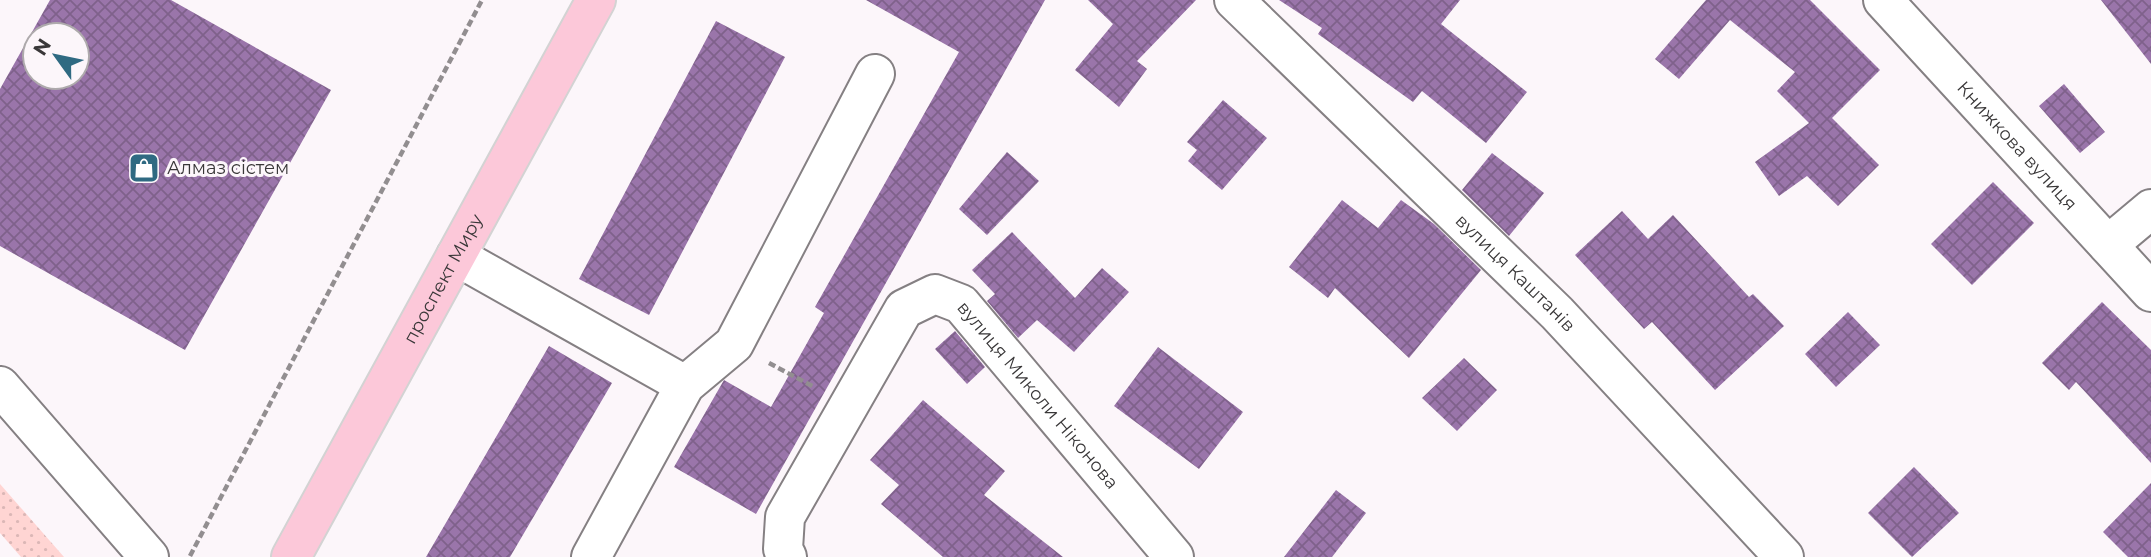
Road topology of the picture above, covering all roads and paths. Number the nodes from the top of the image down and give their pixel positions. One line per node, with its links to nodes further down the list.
1 (482, 0): 15 (path)
2 (596, 0): 8 (main road, проспект Миру)
3 (1234, 0): 20 (street, вулиця Каштанів)
4 (1883, 0): 7 (street, Книжкова вулиця)
5 (875, 74): 10 (street)
6 (2151, 209): 7 (street)
7 (2108, 245): 9 (street, Книжкова вулиця)
8 (456, 256): 11 (street); 16 (main road, проспект Миру)
9 (2151, 292)
10 (734, 344): 11 (street); 13 (path)
11 (685, 385): 17 (street)
12 (0, 386): 14 (street)
13 (849, 406): 18 (street, вулиця Миколи Ніконова); 19 (street, вулиця Миколи Ніконова)
14 (149, 557)
15 (190, 557)
16 (291, 557)
17 (591, 557)
18 (787, 557)
19 (1174, 557)
20 (1784, 557)

